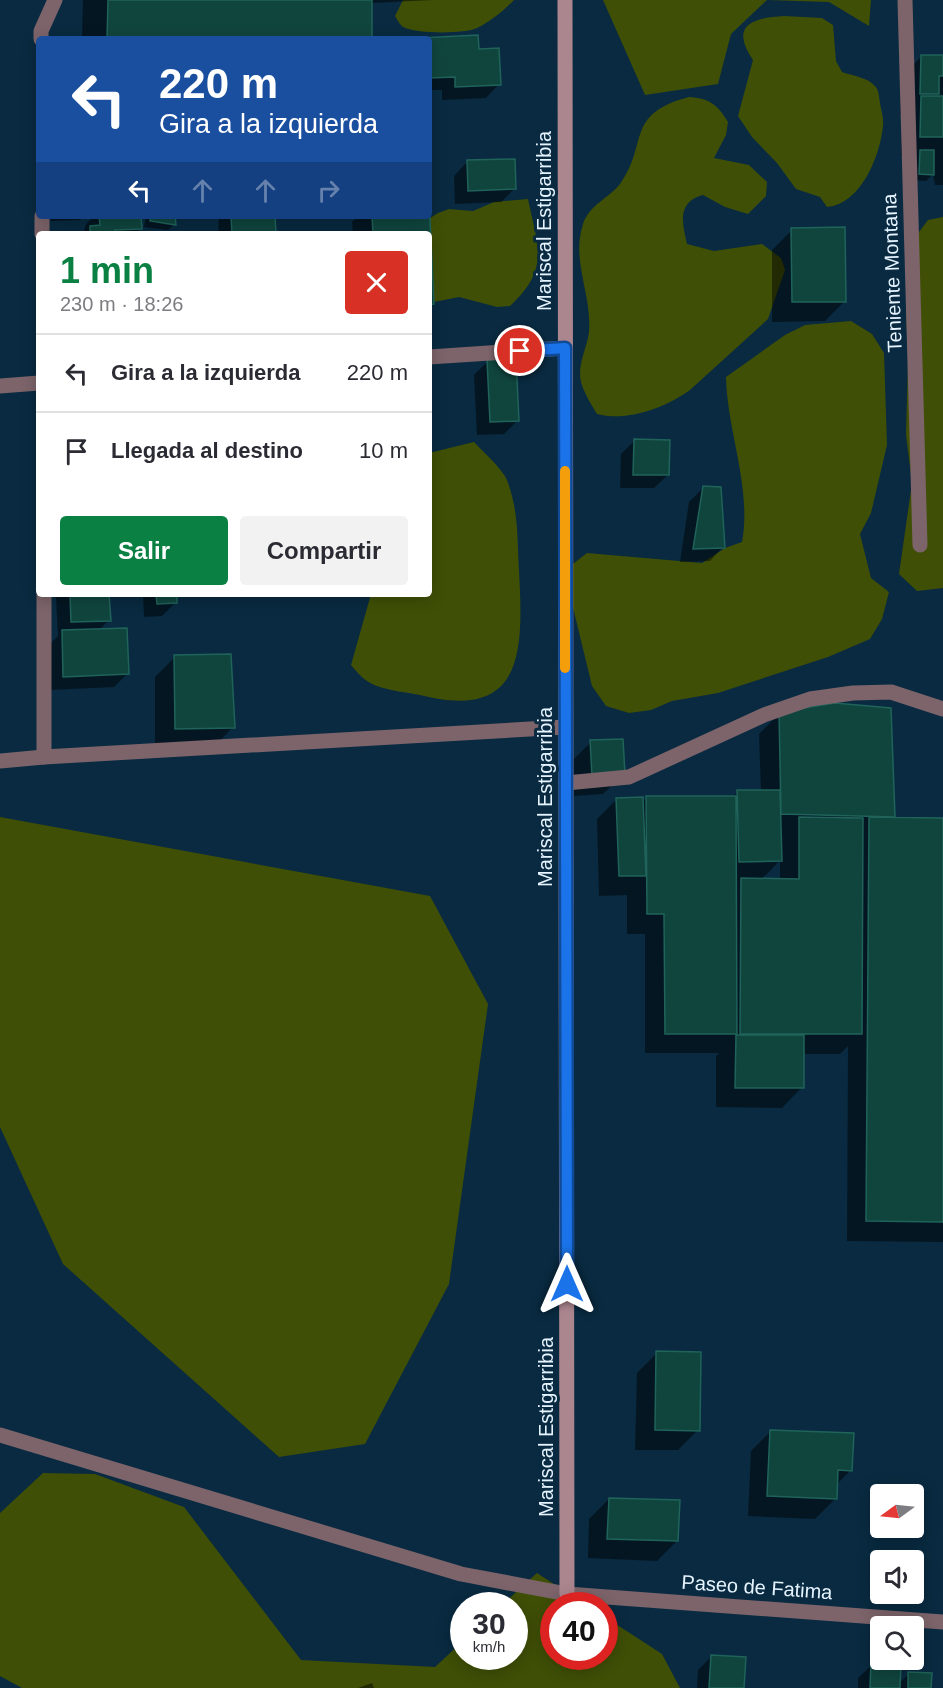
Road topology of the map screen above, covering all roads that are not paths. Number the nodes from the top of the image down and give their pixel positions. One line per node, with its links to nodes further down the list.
1 (55, 0): 4 (street)
2 (565, 0): 5 (street, Mariscal Estigarribia)
3 (905, 0): 9 (street, Teniente Montana)
4 (41, 36)
5 (565, 348): 6 (street); 12 (street, Mariscal Estigarribia)
6 (432, 357)
7 (36, 383): 8 (street)
8 (3, 386)
9 (920, 545)
10 (44, 597): 13 (street)
11 (943, 709): 15 (street)
12 (565, 727): 13 (street); 15 (street, Mariscal Estigarribia)
13 (44, 757): 14 (street)
14 (0, 761)
15 (566, 783): 18 (street, Mariscal Estigarribia)
16 (0, 1436): 17 (street, Paseo de Fatima)
17 (556, 1592)
18 (567, 1592)
19 (618, 1598): 20 (street, Paseo de Fatima)
20 (943, 1622)

